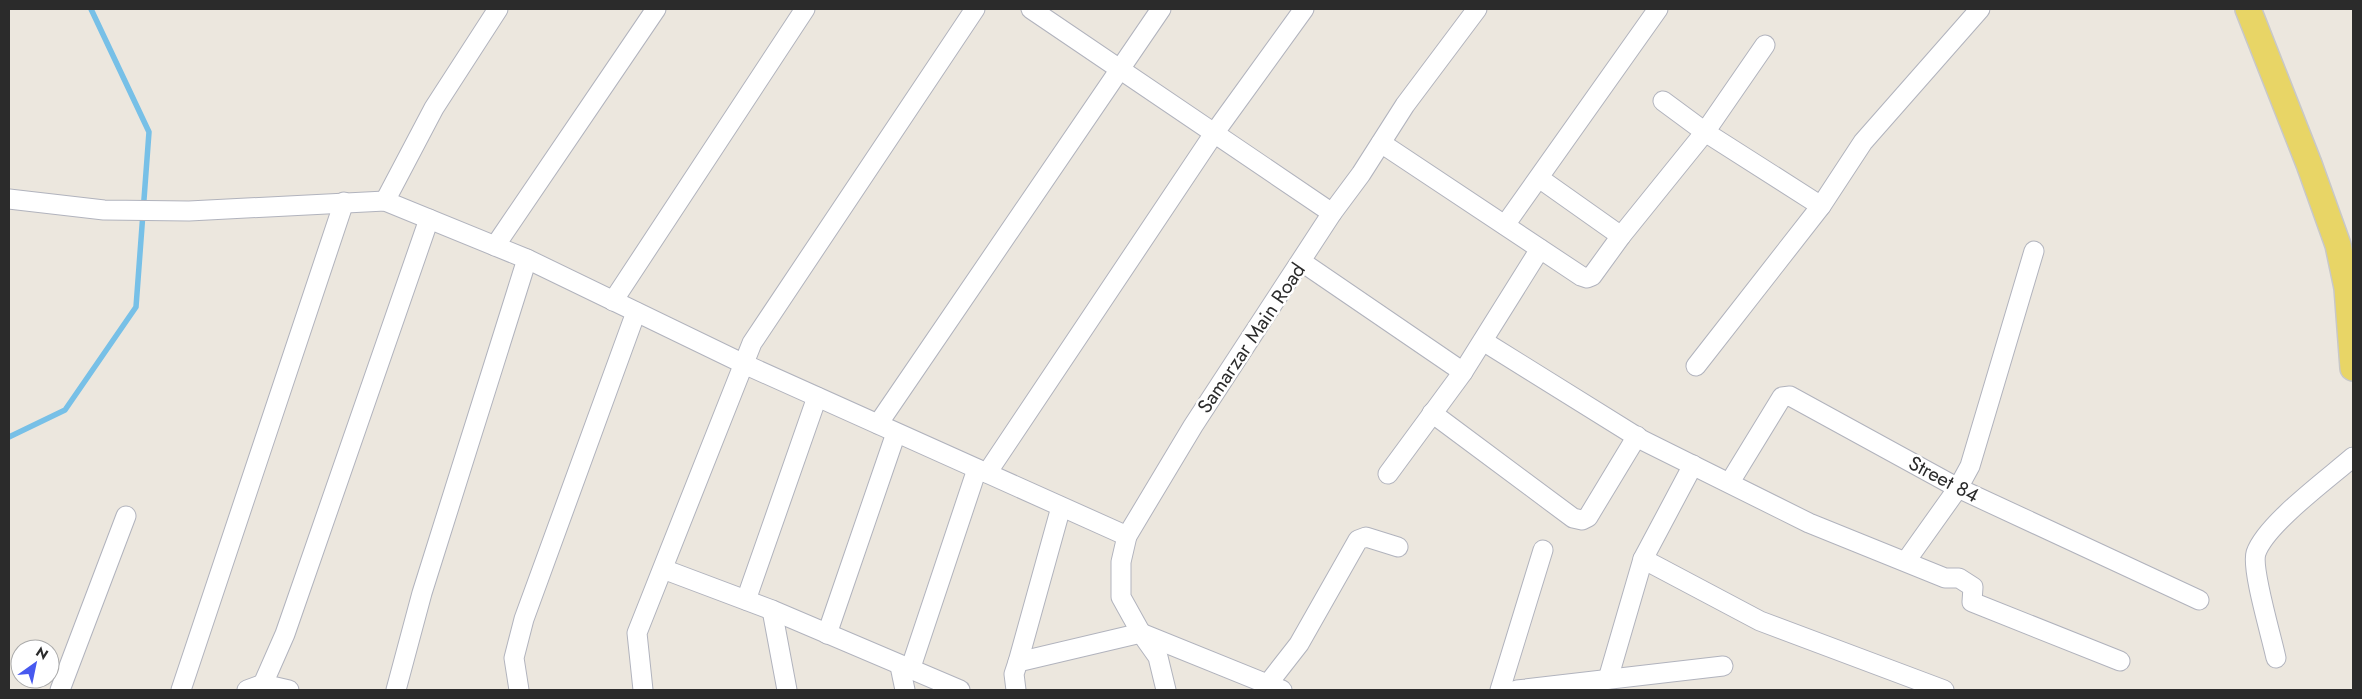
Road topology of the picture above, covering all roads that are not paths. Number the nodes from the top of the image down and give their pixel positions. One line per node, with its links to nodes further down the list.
1 (498, 9): 20 (street)
2 (656, 9): 27 (street)
3 (805, 9): 32 (street)
4 (975, 9): 35 (street)
5 (1031, 9): 13 (street)
6 (1161, 9): 13 (street)
7 (1304, 9): 15 (street)
8 (1477, 9): 17 (street, Samarzar Main Road)
9 (1658, 9): 18 (street)
10 (1980, 9): 22 (street)
11 (2248, 9): 37 (main road)
12 (1765, 45): 16 (street)
13 (1121, 69): 15 (street); 41 (street)
14 (1663, 101): 16 (street)
15 (1215, 132): 23 (street); 46 (street)
16 (1705, 132): 22 (street); 26 (street)
17 (1381, 143): 23 (street, Samarzar Main Road); 25 (street)
18 (1539, 178): 25 (street); 26 (street)
19 (9, 200): 21 (street)
20 (385, 201): 21 (street); 24 (street)
21 (344, 202): 73 (street)
22 (1821, 206): 36 (street)
23 (1332, 214): 31 (street, Samarzar Main Road)
24 (429, 219): 27 (street); 69 (street)
25 (1506, 225): 28 (street)
26 (1621, 236): 28 (street)
27 (495, 246): 30 (street)
28 (1540, 249): 34 (street)
29 (2034, 251): 49 (street)
30 (527, 259): 32 (street); 75 (street)
31 (1302, 262): 38 (street); 52 (street, Samarzar Main Road)
32 (612, 300): 33 (street)
33 (636, 312): 35 (street); 76 (street)
34 (1483, 341): 38 (street); 43 (street)
35 (744, 364): 39 (street); 57 (street)
36 (1696, 366)
37 (2353, 368)
38 (1463, 372): 40 (street)
39 (817, 397): 41 (street); 58 (street)
40 (1432, 412): 43 (street); 47 (street)
41 (878, 424): 42 (street)
42 (896, 433): 46 (street); 62 (street)
43 (1637, 436): 45 (street)
44 (2353, 457): 63 (street)
45 (1693, 465): 48 (street); 55 (street)
46 (982, 471): 50 (street); 67 (street)
47 (1388, 474)
48 (1730, 482): 49 (street, Street 84); 56 (street)
49 (1958, 488): 56 (street); 59 (street, Street 84)
50 (1061, 507): 52 (street); 65 (street)
51 (126, 516): 72 (street)
52 (1127, 536): 61 (street, Samarzar Main Road)
53 (1398, 547): 70 (street)
54 (1543, 550): 83 (street)
55 (1643, 559): 68 (street); 71 (street)
56 (1906, 561): 64 (street)
57 (663, 569): 58 (street); 77 (street)
58 (746, 600): 60 (street)
59 (2199, 600)
60 (772, 610): 62 (street); 78 (street)
61 (1141, 633): 65 (street); 70 (street); 82 (street, Samarzar Main Road)
62 (827, 634): 67 (street)
63 (2276, 658)
64 (2120, 661)
65 (1018, 662): 81 (street)
66 (1723, 666): 68 (street)
67 (905, 668): 79 (street); 80 (street)
68 (1608, 679): 84 (street)
69 (255, 687): 74 (street)
70 (1275, 688)
71 (1936, 689)
72 (60, 690)
73 (181, 690)
74 (289, 690)
75 (396, 690)
76 (519, 690)
77 (643, 690)
78 (787, 690)
79 (904, 690)
80 (960, 690)
81 (1016, 690)
82 (1166, 690)
83 (1500, 690)
84 (1517, 690)

